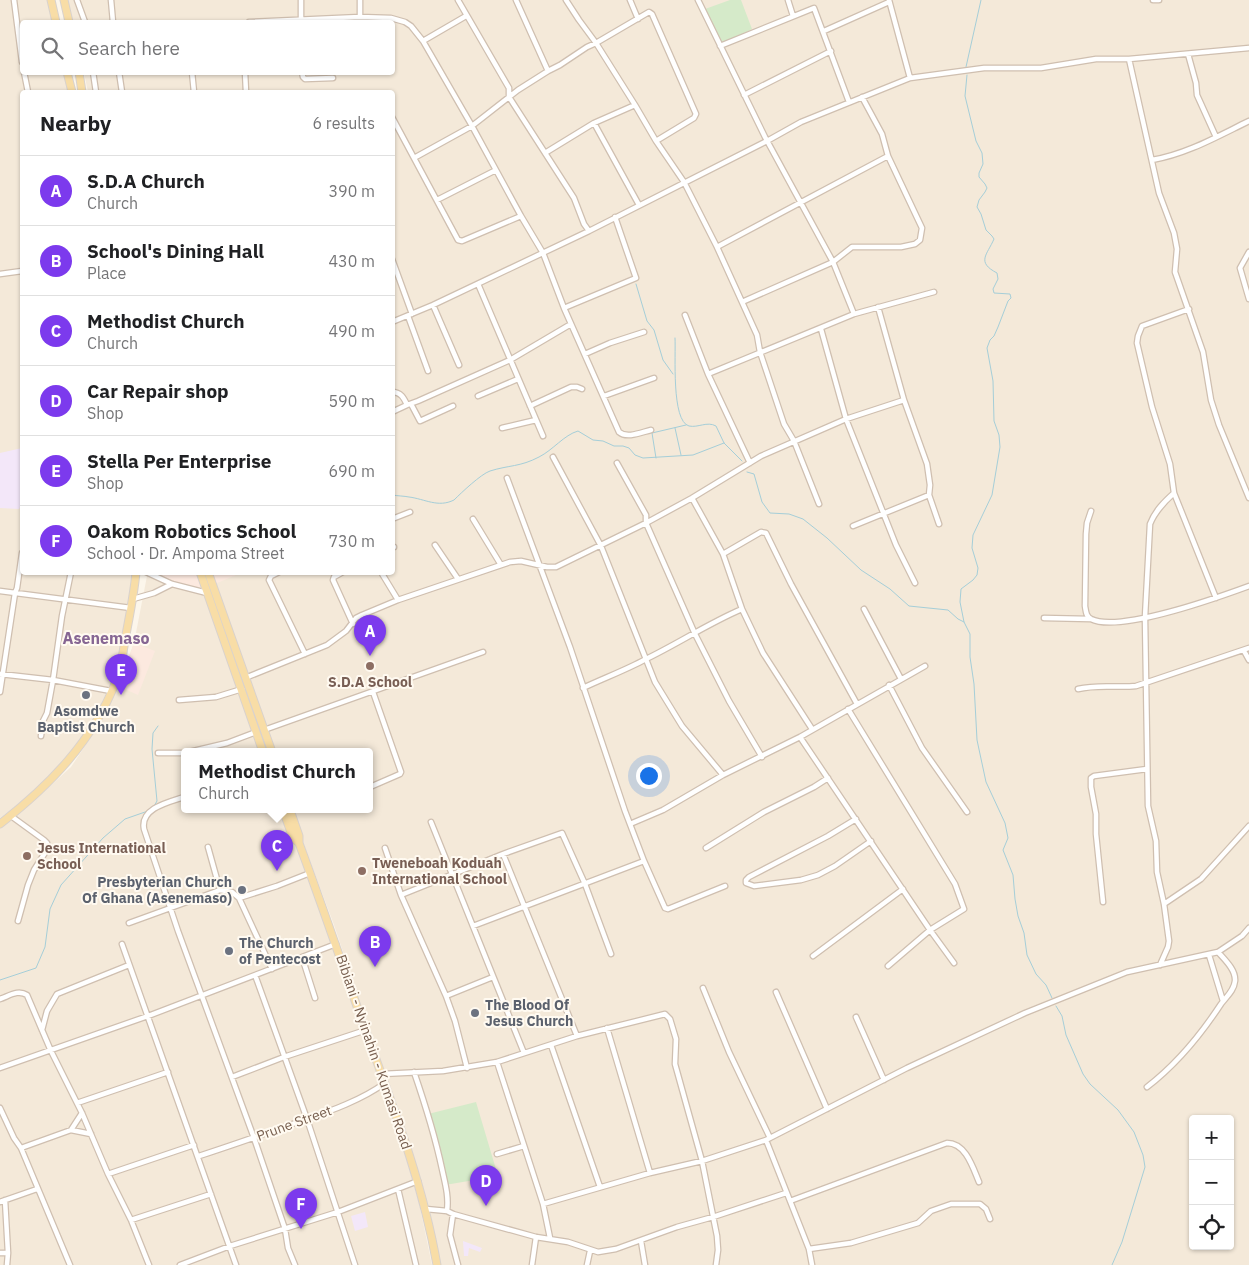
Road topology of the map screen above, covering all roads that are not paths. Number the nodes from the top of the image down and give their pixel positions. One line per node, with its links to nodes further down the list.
1 (14, 0): 30 (street)
2 (51, 0): 21 (main road)
3 (64, 0): 22 (main road)
4 (77, 0): 23 (street)
5 (111, 0): 24 (street)
6 (300, 0): 25 (street)
7 (360, 0): 19 (street)
8 (458, 0): 17 (street)
9 (516, 0): 36 (street)
10 (566, 0): 29 (street)
11 (698, 0): 31 (street)
12 (788, 0): 18 (street)
13 (1153, 0): 14 (street)
14 (1159, 0)
15 (633, 1): 20 (street)
16 (889, 1): 27 (street); 46 (street)
17 (466, 16): 28 (street); 55 (street)
18 (793, 16): 27 (street); 31 (street)
19 (360, 17): 26 (street); 28 (street)
20 (638, 19): 29 (street); 64 (street)
21 (56, 20)
22 (69, 20)
23 (84, 20)
24 (113, 20)
25 (301, 20)
26 (325, 20)
27 (824, 31): 33 (street)
28 (423, 41): 62 (street)
29 (596, 43): 36 (street); 58 (street)
30 (20, 46)
31 (720, 46): 54 (street)
32 (1249, 48): 34 (street)
33 (831, 51): 54 (street); 57 (street)
34 (1188, 54): 35 (street); 63 (street)
35 (1130, 59): 46 (street); 69 (street)
36 (548, 71): 55 (street)
37 (25, 75): 47 (street)
38 (68, 75): 48 (main road)
39 (79, 75): 49 (main road)
40 (93, 75): 50 (street)
41 (119, 75): 51 (street)
42 (192, 75): 52 (street)
43 (245, 75): 53 (street)
44 (302, 75): 45 (street)
45 (333, 78)
46 (910, 78): 56 (street)
47 (28, 90)
48 (72, 90)
49 (82, 90)
50 (96, 90)
51 (122, 90)
52 (194, 90)
53 (246, 90)
54 (744, 95): 65 (street)
55 (509, 97): 62 (street); 66 (street)
56 (862, 98): 57 (street); 67 (street)
57 (849, 102): 65 (street)
58 (635, 105): 61 (street); 64 (street)
59 (1249, 121): 63 (street)
60 (395, 123): 68 (street)
61 (594, 123): 66 (street); 74 (street)
62 (472, 126): 68 (street); 70 (street)
63 (1216, 137): 69 (street)
64 (656, 141): 71 (street)
65 (767, 141): 71 (street); 73 (street)
66 (545, 153): 77 (street)
67 (888, 156): 73 (street); 81 (street)
68 (414, 158): 72 (street)
69 (1152, 160): 92 (street)
70 (496, 170): 72 (street); 75 (street)
71 (684, 182): 74 (street); 78 (street)
72 (437, 200): 75 (street)
73 (800, 203): 78 (street); 81 (street)
74 (639, 205): 76 (street)
75 (521, 216): 80 (street)
76 (615, 218): 77 (street); 90 (street)
77 (589, 231): 80 (street)
78 (717, 248): 88 (street)
79 (1249, 252): 87 (street)
80 (542, 253): 85 (street); 90 (street)
81 (833, 262): 88 (street); 93 (street)
82 (395, 268): 94 (street)
83 (20, 271): 84 (street)
84 (0, 274)
85 (478, 284): 89 (street); 102 (street)
86 (934, 292): 91 (street)
87 (1249, 299)
88 (742, 302): 100 (street)
89 (433, 306): 94 (street); 103 (street)
90 (564, 308): 97 (street)
91 (878, 308): 93 (street); 112 (street)
92 (1189, 309): 127 (street); 128 (street)
93 (854, 314): 98 (street)
94 (410, 315): 96 (street); 104 (street)
95 (685, 315): 105 (street)
96 (395, 321)
97 (571, 324): 101 (street); 102 (street)
98 (821, 329): 100 (street); 117 (street)
99 (644, 332): 101 (street)
100 (760, 352): 105 (street); 122 (street)
101 (585, 354): 111 (street)
102 (510, 360): 107 (street); 113 (street)
103 (459, 365)
104 (428, 371)
105 (708, 374): 125 (street)
106 (654, 378): 111 (street)
107 (518, 379): 110 (street); 115 (street)
108 (582, 389): 115 (street)
109 (395, 393): 113 (street)
110 (478, 396)
111 (604, 396): 120 (street)
112 (904, 400): 117 (street); 129 (street)
113 (409, 404): 114 (street); 116 (street)
114 (454, 406)
115 (530, 406): 118 (street)
116 (395, 411)
117 (846, 419): 122 (street); 135 (street)
118 (536, 420): 119 (street); 121 (street)
119 (502, 428)
120 (651, 430)
121 (543, 436)
122 (794, 441): 125 (street); 132 (street)
123 (553, 457): 142 (street)
124 (617, 463): 138 (street)
125 (750, 463): 130 (street)
126 (507, 478): 145 (street)
127 (1247, 488): 131 (street)
128 (1174, 493): 162 (street); 169 (street)
129 (928, 495): 135 (street); 139 (street)
130 (692, 498): 138 (street); 143 (street)
131 (1249, 498)
132 (819, 504)
133 (1091, 511): 171 (street)
134 (410, 512): 136 (street)
135 (883, 514): 140 (street); 156 (street)
136 (395, 518)
137 (473, 519): 144 (street)
138 (646, 523): 142 (street); 173 (street)
139 (939, 524)
140 (853, 526)
141 (436, 546): 155 (street)
142 (601, 546): 145 (street); 177 (street)
143 (723, 554): 167 (street); 194 (street)
144 (501, 565): 145 (street); 155 (street)
145 (541, 566): 187 (street)
146 (20, 567): 160 (street)
147 (70, 575): 163 (street)
148 (136, 575): 164 (main road)
149 (152, 575): 157 (street)
150 (201, 575): 161 (main road)
151 (209, 575): 181 (main road)
152 (274, 575): 176 (street)
153 (338, 575): 172 (street)
154 (384, 575): 165 (street)
155 (458, 579): 165 (street)
156 (915, 583)
157 (172, 584): 161 (street); 164 (street)
158 (1249, 586): 162 (street)
159 (0, 591): 160 (street)
160 (15, 593): 163 (street); 180 (street)
161 (207, 593): 184 (main road)
162 (1216, 598): 169 (street)
163 (66, 599): 166 (street); 183 (street)
164 (133, 599): 166 (main road)
165 (398, 600): 172 (street)
166 (131, 608): 190 (main road)
167 (742, 608): 173 (street); 197 (street)
168 (864, 609): 182 (street)
169 (1145, 617): 171 (street); 185 (street)
170 (1044, 618): 171 (street)
171 (1090, 619)
172 (353, 624): 176 (street)
173 (694, 634): 177 (street); 206 (street)
174 (1246, 649): 178 (street); 185 (street)
175 (483, 652): 192 (street)
176 (305, 654): 181 (street)
177 (645, 660): 187 (street); 208 (street)
178 (1249, 660)
179 (925, 666): 182 (street)
180 (2, 674): 183 (street); 191 (street)
181 (247, 678): 184 (street); 196 (main road)
182 (901, 679): 186 (street)
183 (54, 680): 190 (street); 199 (street)
184 (238, 680): 188 (main road)
185 (1146, 684): 189 (street); 207 (street)
186 (889, 685): 194 (street); 212 (street)
187 (583, 688): 219 (street)
188 (242, 690): 193 (street); 198 (main road)
189 (1078, 690)
190 (111, 691): 215 (main road)
191 (0, 692)
192 (373, 692): 196 (street); 210 (street)
193 (179, 700)
194 (856, 704): 195 (street)
195 (848, 709): 197 (street); 244 (street)
196 (264, 730): 203 (main road)
197 (812, 730): 200 (street)
198 (256, 732): 201 (street); 202 (main road)
199 (41, 736)
200 (800, 737): 206 (street); 209 (street)
201 (209, 748)
202 (262, 748)
203 (271, 748)
204 (158, 753): 205 (street)
205 (181, 753)
206 (762, 757): 208 (street)
207 (1147, 770): 236 (street); 237 (street)
208 (723, 775): 219 (street)
209 (828, 778): 216 (street); 225 (street)
210 (373, 786)
211 (181, 798): 239 (street)
212 (967, 812)
213 (284, 813): 222 (main road, Bibiani - Nyinahin - Kumasi Road)
214 (291, 813): 222 (main road, Bibiani - Nyinahin - Kumasi Road)
215 (11, 816): 218 (main road); 240 (street)
216 (856, 819): 221 (street); 221 (street)
217 (430, 822): 229 (street)
218 (0, 824)
219 (630, 824): 227 (street)
220 (1249, 826): 237 (street)
221 (871, 841): 232 (street)
222 (298, 843): 228 (main road, Bibiani - Nyinahin - Kumasi Road)
223 (208, 847): 233 (street)
224 (385, 848): 234 (street)
225 (706, 848)
226 (503, 854): 229 (street); 230 (street); 238 (street)
227 (644, 861): 230 (street); 231 (street)
228 (310, 873): 235 (street); 246 (main road, Bibiani - Nyinahin - Kumasi Road)
229 (451, 875): 234 (street); 242 (street)
230 (585, 884): 238 (street); 248 (street)
231 (725, 886)
232 (903, 889): 244 (street); 250 (street)
233 (220, 890): 235 (street); 239 (street)
234 (401, 895): 262 (street)
235 (239, 898): 256 (street)
236 (1103, 902)
237 (1164, 904): 254 (street)
238 (525, 906): 242 (street); 271 (street)
239 (170, 908): 241 (street); 261 (street)
240 (18, 921)
241 (129, 923)
242 (473, 926): 258 (street)
243 (1249, 928): 247 (street)
244 (930, 930): 252 (street); 255 (street)
245 (122, 944): 253 (street)
246 (336, 944): 251 (street); 270 (main road, Bibiani - Nyinahin - Kumasi Road)
247 (1218, 952): 249 (street); 265 (street)
248 (611, 954)
249 (1209, 955): 254 (street); 265 (street)
250 (813, 956)
251 (302, 957): 256 (street); 263 (street)
252 (954, 963)
253 (130, 965): 266 (street); 269 (street)
254 (1160, 965): 283 (street)
255 (888, 966)
256 (272, 968): 257 (street)
257 (255, 975): 261 (street); 275 (street)
258 (493, 977): 262 (street); 274 (street)
259 (703, 988): 294 (street)
260 (776, 992): 288 (street)
261 (201, 995): 266 (street); 282 (street)
262 (446, 996): 278 (street)
263 (315, 998)
264 (0, 999): 269 (street)
265 (1223, 1001): 285 (street)
266 (148, 1016): 273 (street); 279 (street)
267 (856, 1017): 283 (street)
268 (607, 1028): 271 (street); 300 (street); 301 (street)
269 (42, 1030): 273 (street)
270 (366, 1030): 275 (street); 281 (main road, Bibiani - Nyinahin - Kumasi Road)
271 (577, 1036): 272 (street)
272 (552, 1044): 274 (street); 305 (street)
273 (51, 1052): 277 (street); 286 (street)
274 (524, 1053): 276 (street)
275 (284, 1057): 282 (street); 290 (street)
276 (497, 1062): 278 (street); 296 (street)
277 (0, 1068)
278 (467, 1068): 280 (street)
279 (168, 1072): 286 (street); 295 (street)
280 (414, 1072): 281 (street); 314 (street)
281 (382, 1074): 284 (main road, Bibiani - Nyinahin - Kumasi Road)
282 (232, 1077): 293 (street)
283 (884, 1080): 288 (street)
284 (386, 1083): 290 (street, Prune Street); 303 (main road, Bibiani - Nyinahin - Kumasi Road)
285 (1147, 1087)
286 (77, 1103): 289 (street)
287 (0, 1108): 297 (street)
288 (827, 1109): 294 (street)
289 (82, 1113): 291 (street); 292 (street)
290 (307, 1119): 293 (street, Prune Street); 315 (street)
291 (72, 1130): 292 (street); 297 (street)
292 (91, 1134): 302 (street)
293 (254, 1138): 299 (street, Prune Street); 320 (street)
294 (768, 1139): 300 (street); 308 (street)
295 (194, 1145): 299 (street); 302 (street)
296 (524, 1146): 298 (street); 312 (street)
297 (21, 1148): 306 (street)
298 (497, 1154)
299 (199, 1156): 309 (street)
300 (702, 1161): 301 (street); 317 (street)
301 (650, 1173): 305 (street)
302 (108, 1174): 319 (street)
303 (418, 1181): 307 (street); 313 (main road, Bibiani - Nyinahin - Kumasi Road)
304 (979, 1182): 311 (street)
305 (600, 1187): 312 (street)
306 (38, 1189): 310 (street); 330 (street)
307 (398, 1189): 315 (street); 336 (street)
308 (786, 1193): 311 (street); 317 (street)
309 (211, 1194): 319 (street); 324 (street)
310 (2, 1201): 328 (street)
311 (790, 1201): 325 (street)
312 (543, 1204): 322 (street)
313 (426, 1209): 314 (street); 337 (main road, Bibiani - Nyinahin - Kumasi Road)
314 (447, 1211): 316 (street)
315 (338, 1212): 320 (street); 335 (street)
316 (454, 1214): 321 (street); 338 (street)
317 (713, 1217): 323 (street); 342 (street)
318 (990, 1219): 325 (street)
319 (131, 1220): 331 (street)
320 (286, 1229): 324 (street); 334 (street)
321 (536, 1237): 322 (street); 339 (street)
322 (550, 1238): 326 (street)
323 (641, 1241): 326 (street); 341 (street)
324 (230, 1246): 332 (street); 333 (street)
325 (809, 1249): 343 (street)
326 (590, 1251): 340 (street)
327 (0, 1253): 328 (street)
328 (8, 1253): 329 (street)
329 (7, 1265)
330 (70, 1265)
331 (149, 1265)
332 (180, 1265)
333 (236, 1265)
334 (294, 1265)
335 (355, 1265)
336 (416, 1265)
337 (437, 1265)
338 (458, 1265)
339 (532, 1265)
340 (587, 1265)
341 (645, 1265)
342 (716, 1265)
343 (812, 1265)

